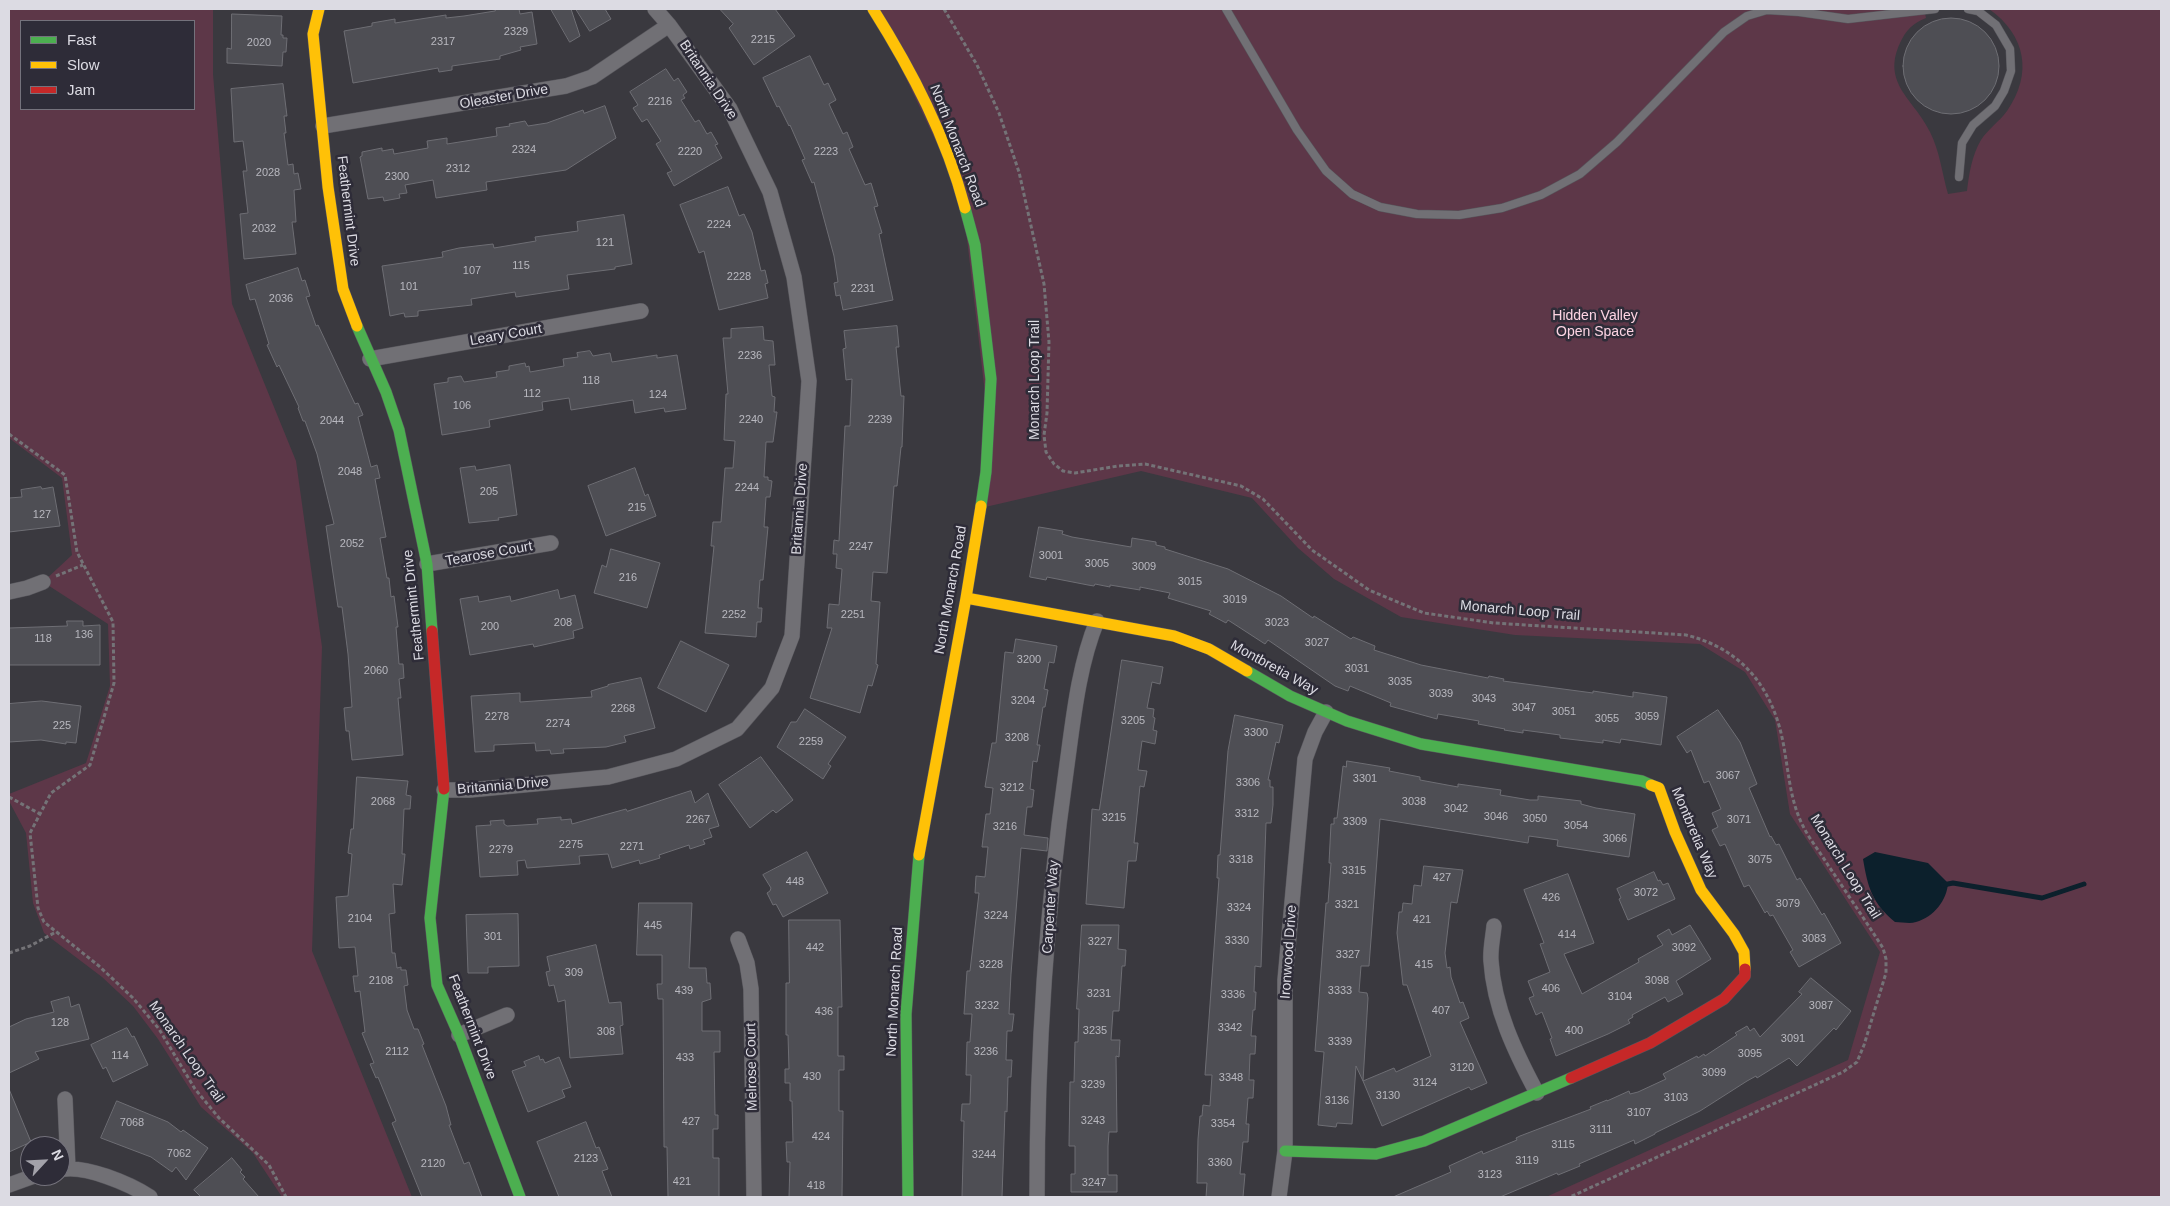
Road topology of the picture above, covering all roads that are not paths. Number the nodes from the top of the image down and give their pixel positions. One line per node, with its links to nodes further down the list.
1 (319, 9): 8 (street, Feathermint Drive)
2 (654, 9): 7 (street, Britannia Drive)
3 (873, 9): 16 (street, North Monarch Road)
4 (1226, 9): 5 (lane)
5 (1935, 9)
6 (1968, 9): 9 (lane)
7 (669, 25): 8 (street, Oleaster Drive); 19 (street, Britannia Drive)
8 (323, 126): 11 (street, Feathermint Drive)
9 (1959, 176)
10 (642, 311): 11 (street, Leary Court)
11 (370, 359): 13 (street, Feathermint Drive)
12 (551, 543): 13 (street, Tearose Court)
13 (427, 564): 19 (street, Feathermint Drive)
14 (44, 582): 15 (street)
15 (9, 592)
16 (966, 598): 17 (street, Montbretia Way); 32 (street, North Monarch Road)
17 (1097, 621): 18 (street, Montbretia Way); 33 (street, Carpenter Way)
18 (1326, 712): 24 (street, Montbretia Way); 27 (street, Ironwood Drive)
19 (444, 790): 23 (street, Feathermint Drive)
20 (1494, 926): 24 (street)
21 (738, 939): 31 (street, Melrose Court)
22 (507, 1015): 23 (street)
23 (459, 1036): 30 (street, Feathermint Drive)
24 (1536, 1093): 27 (street, Montbretia Way)
25 (65, 1099): 26 (street)
26 (64, 1136)
27 (1285, 1151): 34 (street, Ironwood Drive)
28 (70, 1170): 29 (street)
29 (150, 1197)
30 (520, 1197)
31 (754, 1197)
32 (908, 1197)
33 (1036, 1197)
34 (1279, 1197)

